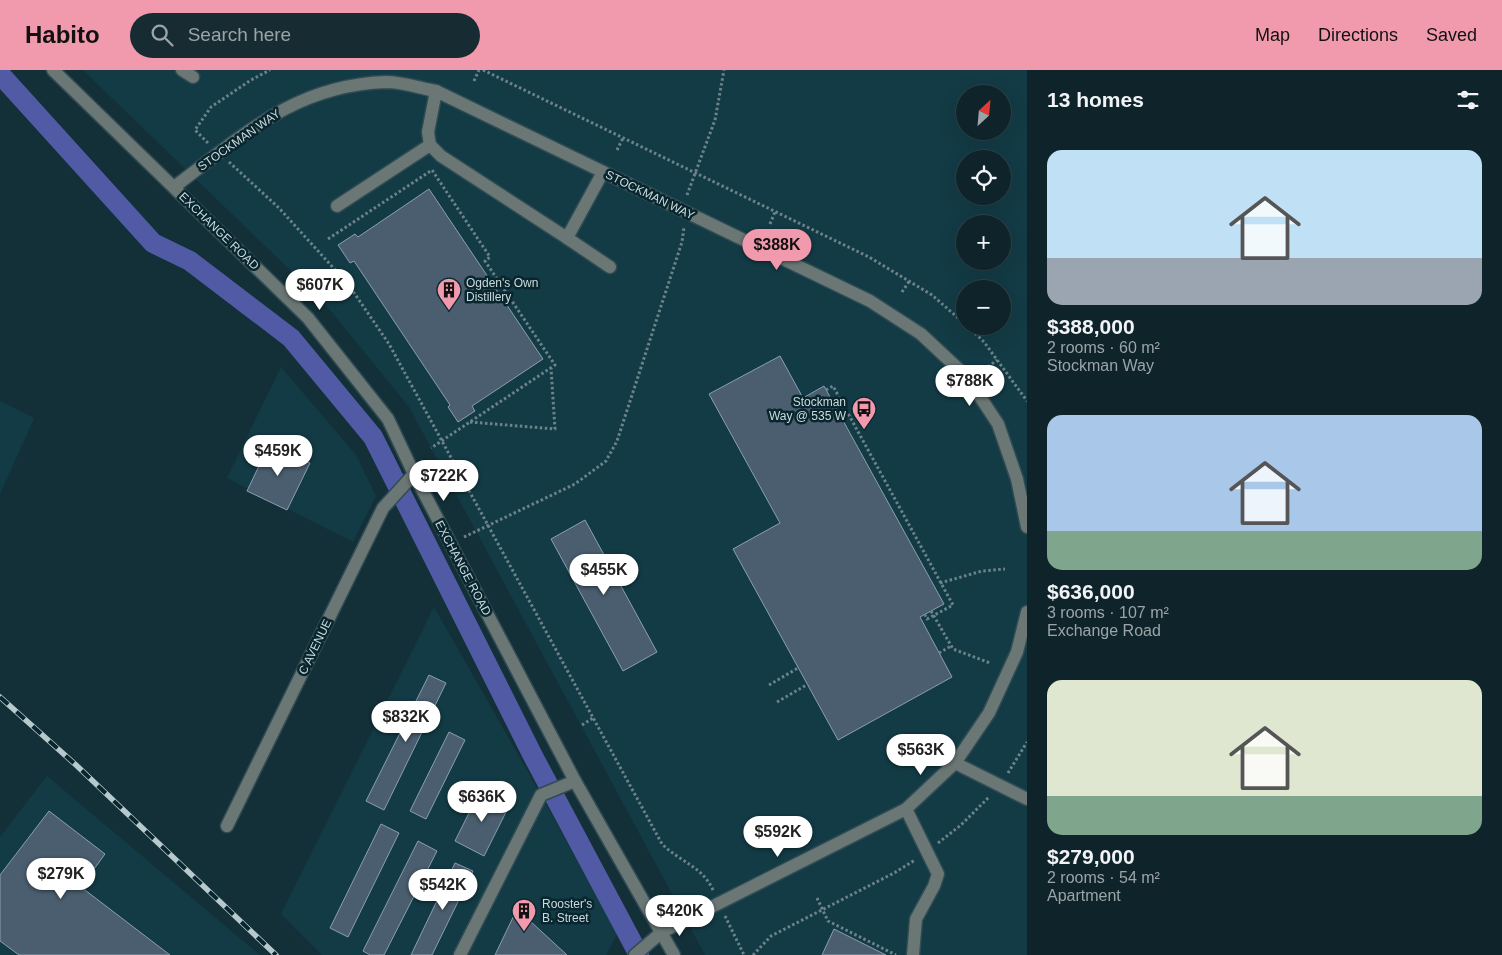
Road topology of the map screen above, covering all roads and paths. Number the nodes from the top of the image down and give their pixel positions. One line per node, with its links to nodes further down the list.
1 (53, 70): 16 (street, EXCHANGE ROAD)
2 (182, 70): 7 (street)
3 (270, 70): 13 (path)
4 (479, 70): 8 (path)
5 (483, 70): 10 (path)
6 (724, 70): 15 (path)
7 (194, 77)
8 (474, 81)
9 (436, 91): 11 (street); 13 (street, STOCKMAN WAY); 14 (street, STOCKMAN WAY)
10 (623, 138): 12 (path); 15 (path)
11 (430, 145): 18 (street); 21 (street)
12 (618, 150)
13 (219, 153): 16 (street, STOCKMAN WAY); 35 (path)
14 (603, 172): 21 (street); 39 (street, STOCKMAN WAY)
15 (695, 174): 17 (path); 19 (path)
16 (174, 187): 37 (street, EXCHANGE ROAD)
17 (688, 189)
18 (337, 206)
19 (775, 212): 20 (path); 25 (path)
20 (770, 224)
21 (567, 238): 24 (street)
22 (683, 238): 38 (path)
23 (328, 240): 31 (path)
24 (610, 267)
25 (910, 280): 26 (path); 27 (path)
26 (902, 292)
27 (956, 316)
28 (976, 335): 29 (path)
29 (997, 360): 30 (path); 33 (path)
30 (988, 367)
31 (551, 368): 34 (path); 34 (path)
32 (826, 390): 42 (path)
33 (1027, 401)
34 (470, 422): 35 (path)
35 (442, 440): 36 (path); 38 (path)
36 (431, 448)
37 (414, 474): 40 (street, EXCHANGE ROAD); 63 (street, C AVENUE)
38 (488, 526): 40 (path); 55 (path)
39 (1027, 527)
40 (450, 543): 59 (street, EXCHANGE ROAD)
41 (1005, 569): 42 (path)
42 (940, 583): 46 (path)
43 (931, 611): 46 (path)
44 (1027, 612): 49 (street)
45 (925, 615): 46 (path)
46 (933, 616): 47 (path)
47 (951, 646): 48 (path); 50 (path)
48 (939, 653)
49 (1022, 655): 58 (street)
50 (990, 663)
51 (798, 668): 53 (path)
52 (808, 684): 54 (path)
53 (769, 685)
54 (778, 702)
55 (593, 718): 56 (path); 65 (path)
56 (582, 725)
57 (1027, 742): 60 (path)
58 (955, 763): 60 (street); 62 (street)
59 (575, 781): 68 (street, EXCHANGE ROAD); 69 (street)
60 (999, 785): 61 (street); 64 (path)
61 (1027, 799)
62 (906, 809): 64 (street); 68 (street)
63 (227, 826)
64 (928, 851): 67 (path); 74 (street)
65 (710, 881)
66 (817, 898): 67 (path)
67 (822, 909): 72 (path); 73 (path)
68 (662, 932): 70 (street); 71 (street, EXCHANGE ROAD)
69 (460, 955)
70 (635, 955)
71 (674, 955)
72 (753, 955)
73 (896, 955)
74 (913, 955)

